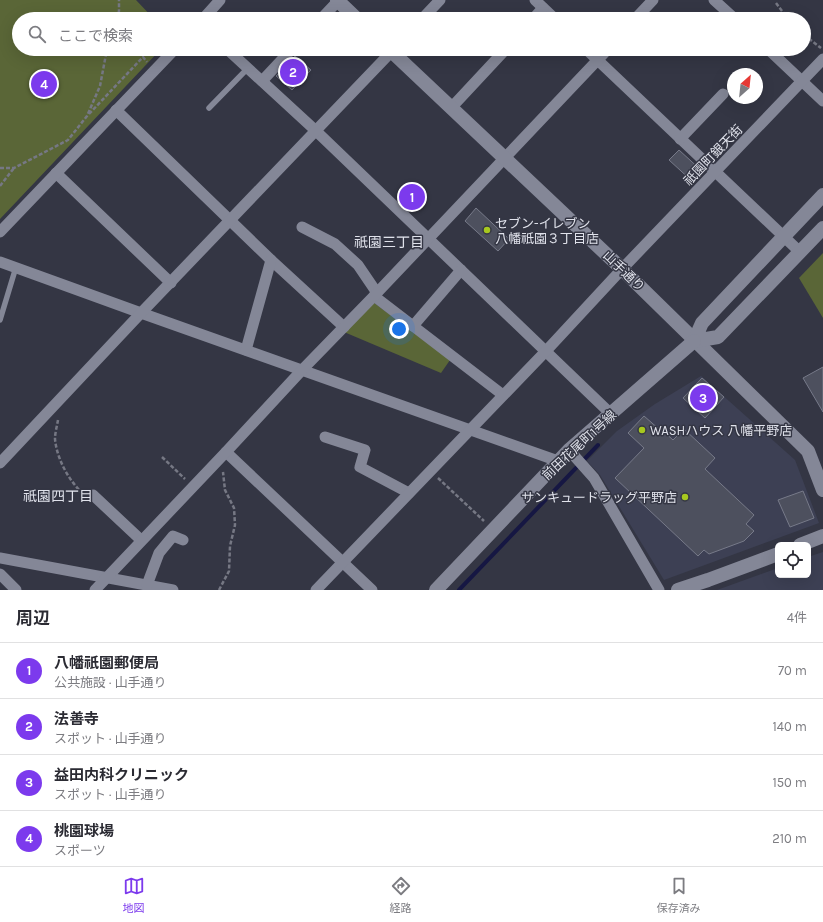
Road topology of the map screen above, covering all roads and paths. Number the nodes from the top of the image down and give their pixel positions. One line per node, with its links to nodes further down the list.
1 (119, 0): 9 (path)
2 (220, 0): 10 (street)
3 (337, 0): 11 (street); 12 (street)
4 (440, 0): 13 (street)
5 (654, 0): 15 (street)
6 (714, 0): 16 (street)
7 (540, 3): 14 (street)
8 (776, 3): 17 (path)
9 (119, 12)
10 (209, 12)
11 (327, 12)
12 (350, 12)
13 (429, 12)
14 (548, 12)
15 (642, 12)
16 (727, 12)
17 (783, 12)
18 (811, 41): 19 (path)
19 (823, 50)
20 (106, 56): 41 (path)
21 (168, 56): 33 (street)
22 (235, 56): 32 (street)
23 (285, 56): 34 (street)
24 (385, 56): 42 (street)
25 (397, 56): 39 (street, 山手通り)
26 (499, 56): 39 (street)
27 (594, 56): 31 (street)
28 (602, 56): 31 (street)
29 (776, 56): 35 (street)
30 (823, 59): 35 (street, 祇園町銀天街)
31 (598, 60): 43 (street); 44 (street)
32 (248, 68): 34 (street); 38 (lane)
33 (155, 70): 40 (street); 41 (path)
34 (262, 81): 42 (street)
35 (803, 81): 37 (street); 47 (street, 祇園町銀天街)
36 (723, 94): 43 (street)
37 (823, 101)
38 (209, 108)
39 (451, 108): 44 (street, 山手通り)
40 (116, 110): 48 (street); 51 (street)
41 (87, 116): 46 (path)
42 (315, 130): 51 (street); 56 (street)
43 (680, 139): 47 (street)
44 (504, 158): 56 (street); 61 (street, 山手通り)
45 (0, 168): 46 (path)
46 (14, 168): 49 (path)
47 (716, 172): 55 (street); 61 (street, 祇園町銀天街)
48 (56, 173): 54 (street); 63 (street)
49 (0, 186)
50 (823, 195): 55 (street, 前田花尾町1号線)
51 (230, 220): 58 (street); 63 (street)
52 (302, 227): 64 (street)
53 (823, 228): 57 (street)
54 (0, 232)
55 (783, 237): 57 (street); 69 (street, 前田花尾町1号線)
56 (428, 238): 62 (street); 64 (street)
57 (800, 252): 69 (street)
58 (270, 260): 68 (street); 70 (street)
59 (0, 262): 60 (street)
60 (16, 267): 65 (street); 66 (lane)
61 (622, 269): 69 (street, 山手通り); 71 (street, 祇園町銀天街)
62 (461, 270): 67 (street); 71 (street)
63 (171, 282): 65 (street)
64 (375, 294): 67 (street); 68 (street)
65 (141, 313): 70 (street); 74 (street)
66 (0, 320)
67 (412, 326): 73 (street)
68 (344, 327): 72 (street)
69 (694, 341): 75 (street, 前田花尾町1号線); 85 (street, 山手通り)
70 (246, 350): 72 (street)
71 (546, 351): 73 (street, 祇園町銀天街); 75 (street)
72 (302, 370): 76 (street); 78 (street)
73 (503, 396): 76 (street, 祇園町銀天街)
74 (52, 408): 82 (street); 87 (path)
75 (611, 414): 80 (street, 前田花尾町1号線)
76 (470, 430): 81 (street); 83 (street, 祇園町銀天街)
77 (325, 437): 86 (street)
78 (226, 452): 84 (street); 95 (street); 102 (path)
79 (162, 458): 84 (path)
80 (577, 459): 81 (street, 前田花尾町1号線); 106 (street)
81 (558, 461): 88 (street, 前田花尾町1号線)
82 (0, 463)
83 (430, 471): 86 (street, 祇園町銀天街); 88 (path)
84 (194, 486): 90 (street)
85 (823, 490)
86 (409, 493): 95 (street, 祇園町銀天街)
87 (92, 495): 90 (street)
88 (493, 530): 105 (street, 前田花尾町1号線)
89 (823, 536): 92 (street)
90 (141, 540): 97 (street)
91 (183, 540): 98 (street)
92 (808, 542)
93 (775, 555): 107 (street)
94 (0, 558): 97 (street)
95 (343, 562): 103 (street, 祇園町銀天街); 104 (street)
96 (0, 574): 99 (street)
97 (107, 577): 98 (street); 100 (street)
98 (147, 585): 101 (street)
99 (16, 590)
100 (95, 590)
101 (173, 590)
102 (219, 590)
103 (316, 590)
104 (372, 590)
105 (436, 590)
106 (658, 590)
107 (678, 590)

